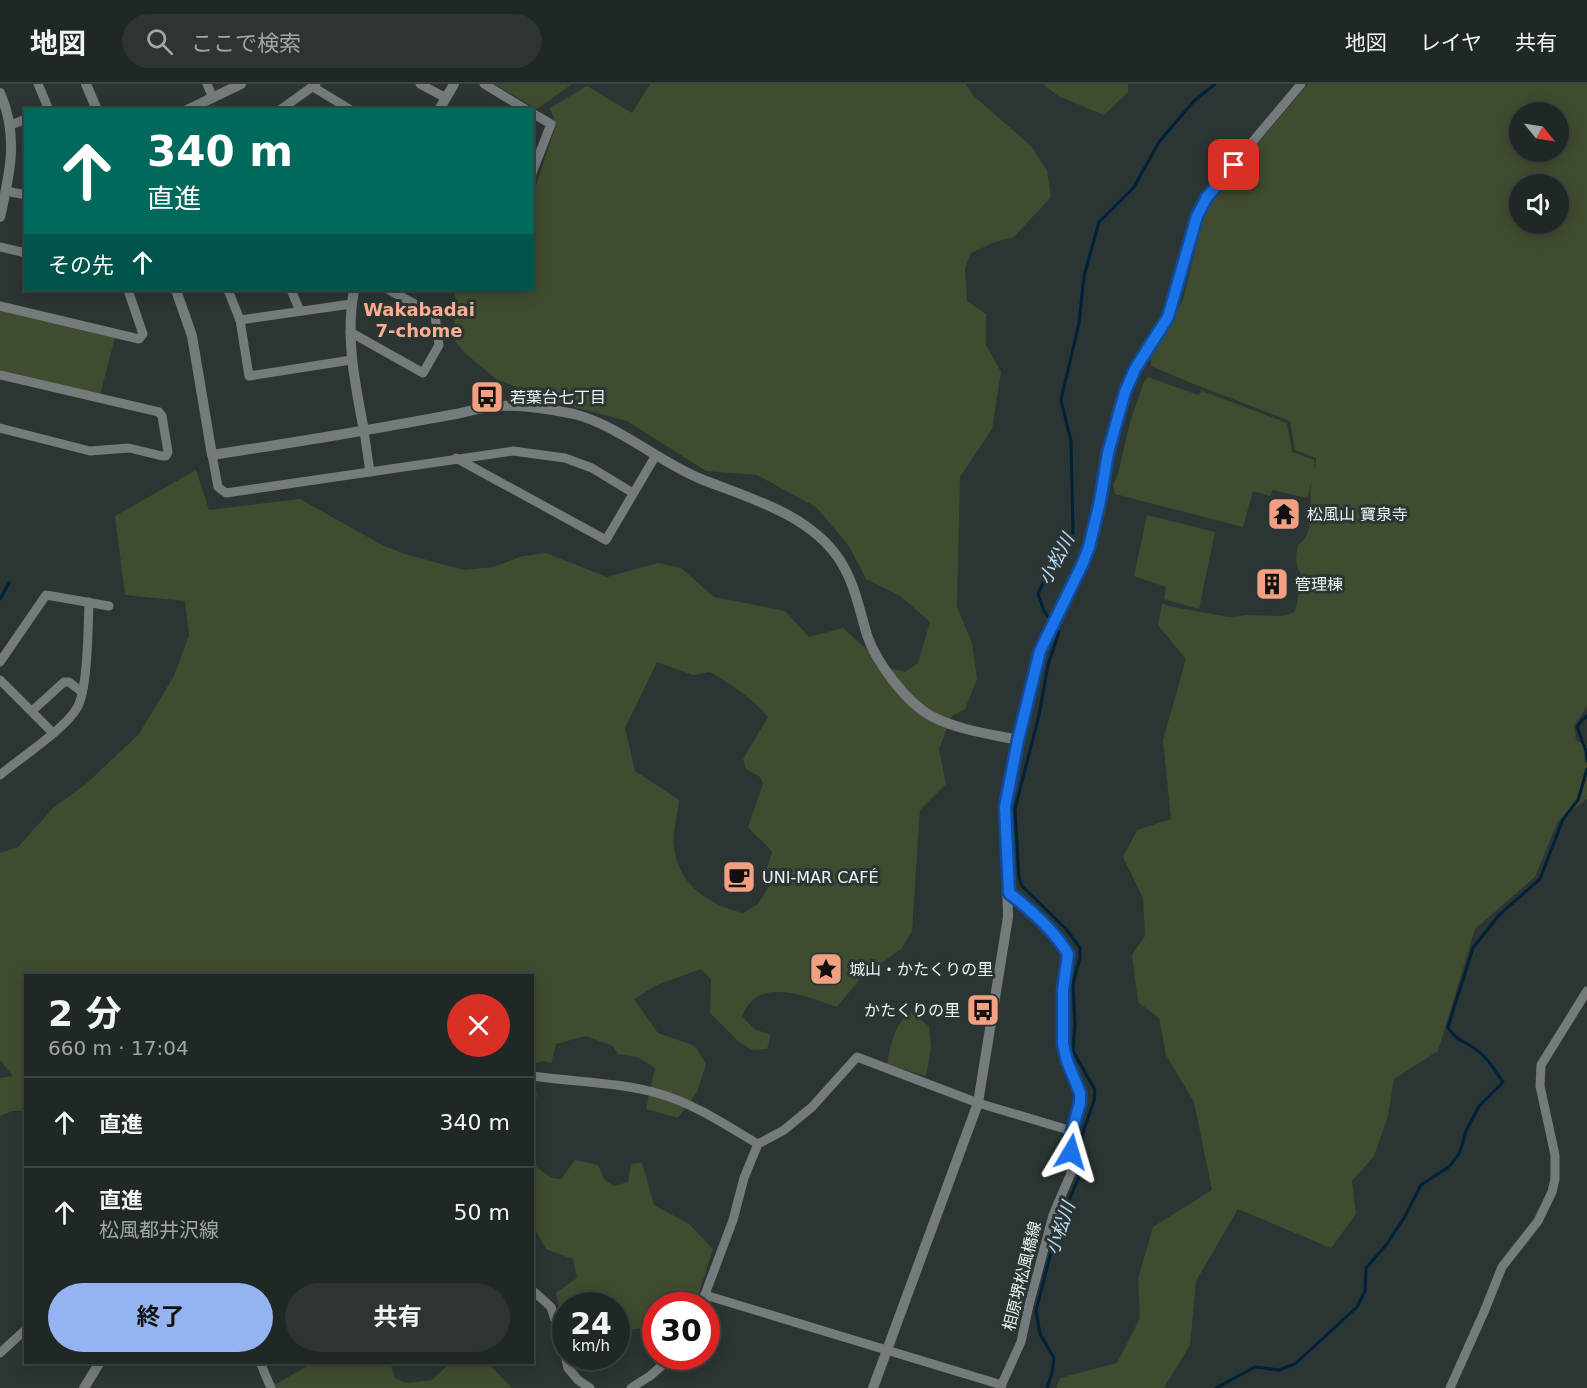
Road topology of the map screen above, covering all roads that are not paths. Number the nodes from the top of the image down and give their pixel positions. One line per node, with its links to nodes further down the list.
1 (38, 84): 13 (street)
2 (86, 84): 14 (street)
3 (207, 84): 11 (street)
4 (241, 84): 11 (street)
5 (420, 84): 12 (street)
6 (454, 84): 12 (street)
7 (484, 84): 19 (street)
8 (1301, 84): 51 (street)
9 (314, 86): 16 (street); 17 (street)
10 (0, 93): 22 (street)
11 (213, 98): 15 (street)
12 (446, 98): 18 (street)
13 (48, 108)
14 (96, 108)
15 (191, 108)
16 (283, 108)
17 (348, 108)
18 (441, 108)
19 (524, 108)
20 (534, 113): 25 (street)
21 (24, 120): 22 (street)
22 (11, 125): 24 (street)
23 (0, 155): 24 (street)
24 (12, 158): 26 (street)
25 (534, 168)
26 (6, 191): 27 (street); 28 (street)
27 (24, 195)
28 (0, 215)
29 (0, 247): 30 (street)
30 (24, 253)
31 (128, 291): 38 (street)
32 (176, 291): 46 (street)
33 (228, 291): 40 (street)
34 (291, 291): 39 (street)
35 (354, 291): 37 (street)
36 (391, 291): 41 (street)
37 (351, 303): 39 (street); 41 (street)
38 (0, 306)
39 (300, 311): 40 (street)
40 (240, 320): 42 (street)
41 (350, 332): 42 (street)
42 (351, 360): 45 (street)
43 (0, 375): 44 (street)
44 (0, 428)
45 (364, 431): 46 (street); 47 (street); 49 (street)
46 (212, 455): 49 (street)
47 (656, 455): 50 (street); 59 (street)
48 (456, 458): 49 (street); 50 (street); 50 (street)
49 (370, 472)
50 (633, 493)
51 (1082, 565): 59 (street)
52 (89, 602): 53 (street); 54 (street); 56 (street)
53 (109, 606)
54 (0, 662)
55 (0, 680): 57 (street)
56 (82, 692): 57 (street); 58 (street)
57 (32, 711): 58 (street)
58 (53, 733): 60 (street)
59 (1018, 740): 61 (street)
60 (0, 775)
61 (1009, 893): 64 (street); 65 (street, 相原堺松風橋線)
62 (1587, 991): 82 (street)
63 (534, 1076): 66 (street)
64 (978, 1103): 65 (street); 66 (street); 71 (street)
65 (1072, 1131): 76 (street, 相原堺松風橋線)
66 (758, 1144): 68 (street)
67 (534, 1292): 79 (street)
68 (706, 1292)
69 (720, 1299): 71 (street)
70 (24, 1331): 72 (street)
71 (887, 1349): 76 (street); 81 (street)
72 (0, 1353)
73 (99, 1364): 77 (street)
74 (261, 1364): 78 (street)
75 (657, 1370): 80 (street)
76 (1001, 1386)
77 (84, 1388)
78 (271, 1388)
79 (590, 1388)
80 (631, 1388)
81 (873, 1388)
82 (1450, 1388)

